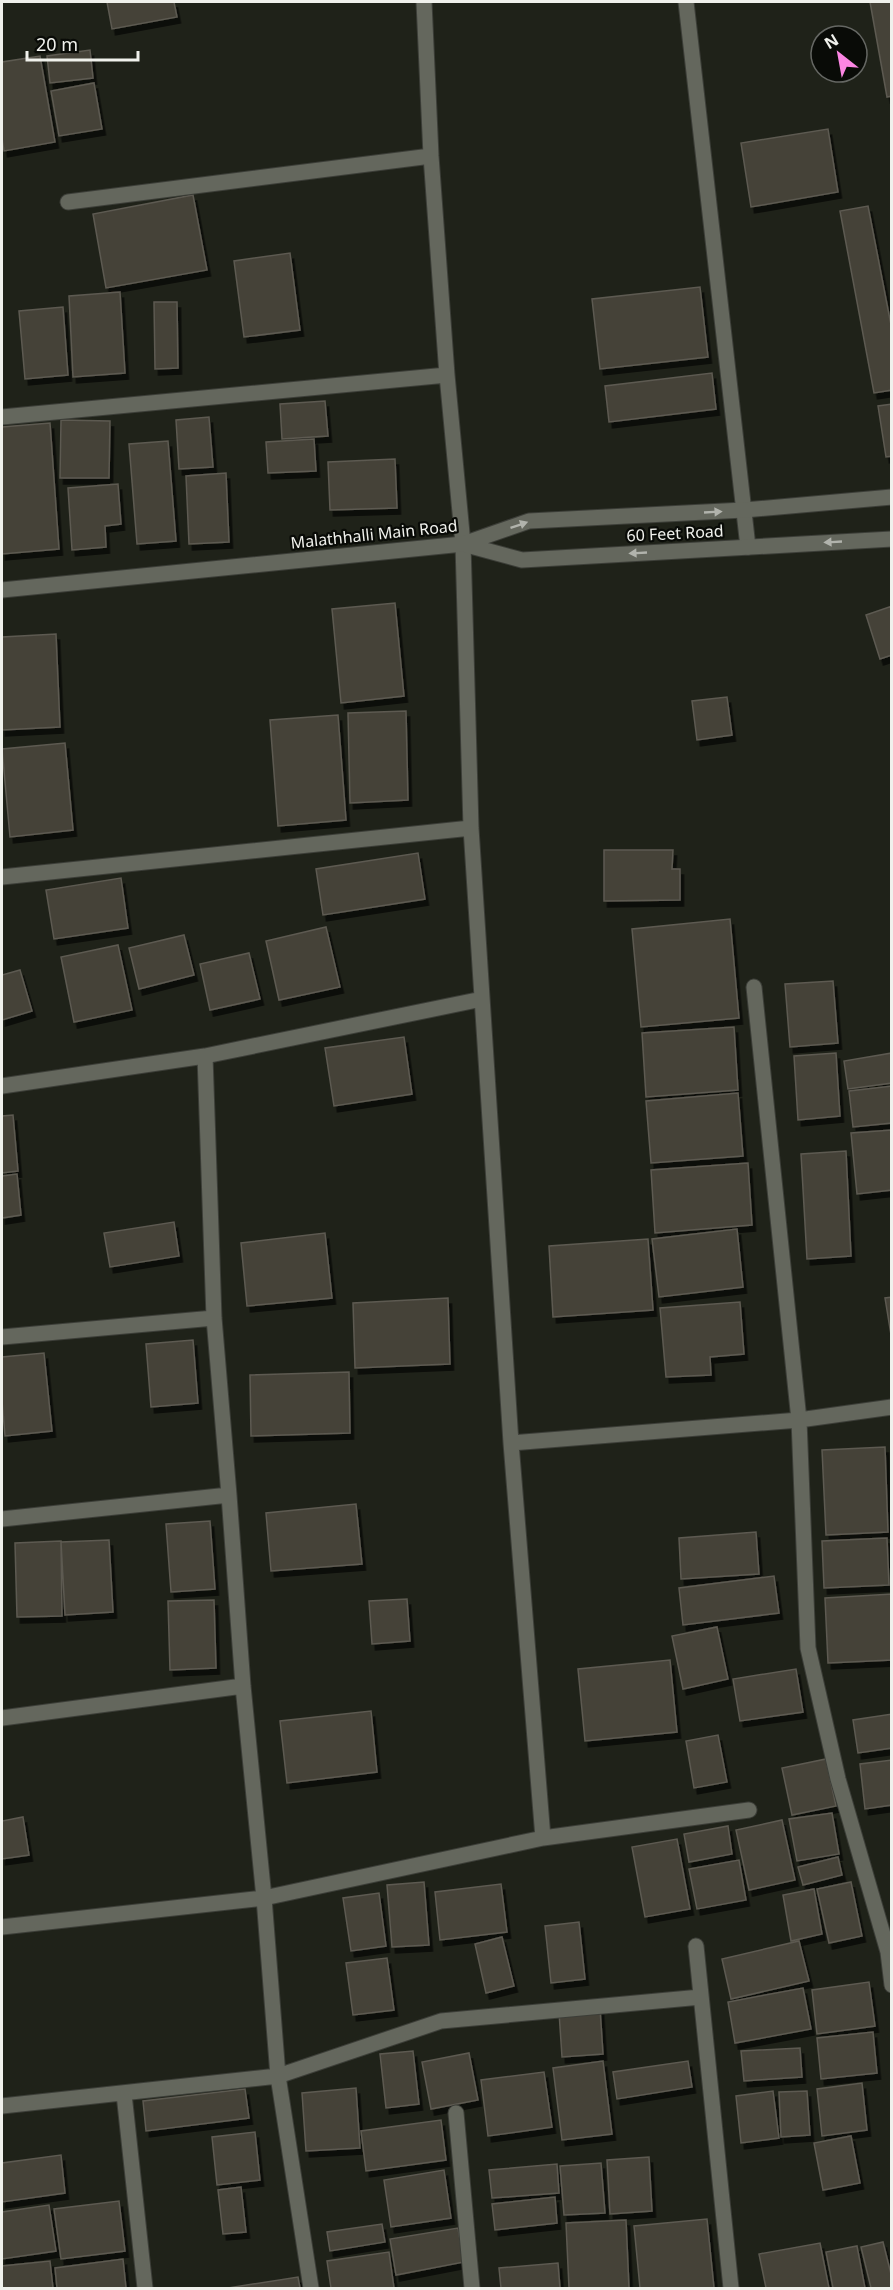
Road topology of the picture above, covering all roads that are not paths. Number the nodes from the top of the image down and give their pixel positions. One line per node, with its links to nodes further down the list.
1 (424, 2): 3 (street)
2 (686, 2): 8 (street)
3 (431, 156): 4 (street); 5 (street)
4 (68, 202)
5 (447, 375): 6 (street); 10 (street)
6 (2, 417)
7 (891, 497): 8 (street, Malathhalli Main Road)
8 (744, 510): 10 (street, Malathhalli Main Road, one-way to 8); 11 (street)
9 (891, 539): 11 (street, 60 Feet Road, one-way to 11)
10 (463, 544): 11 (street, 60 Feet Road, one-way to 10); 12 (street, Malathhalli Main Road); 13 (street)
11 (748, 547)
12 (2, 590)
13 (471, 828): 14 (street); 16 (street)
14 (2, 877)
15 (754, 987): 22 (street)
16 (482, 999): 17 (street); 23 (street)
17 (205, 1056): 18 (street); 19 (street)
18 (2, 1086)
19 (214, 1318): 20 (street); 24 (street)
20 (2, 1337)
21 (891, 1407): 22 (street)
22 (799, 1420): 23 (street); 33 (street)
23 (511, 1443): 29 (street)
24 (230, 1496): 25 (street); 26 (street)
25 (2, 1519)
26 (243, 1686): 27 (street); 30 (street)
27 (2, 1718)
28 (749, 1810): 29 (street)
29 (543, 1838): 30 (street)
30 (264, 1898): 31 (street); 35 (street)
31 (2, 1927)
32 (696, 1946): 34 (street)
33 (891, 1985)
34 (701, 1997): 35 (street); 42 (street)
35 (278, 2076): 36 (street); 40 (street)
36 (124, 2094): 37 (street); 39 (street)
37 (2, 2106)
38 (456, 2113): 41 (street)
39 (145, 2289)
40 (311, 2289)
41 (472, 2289)
42 (731, 2289)

